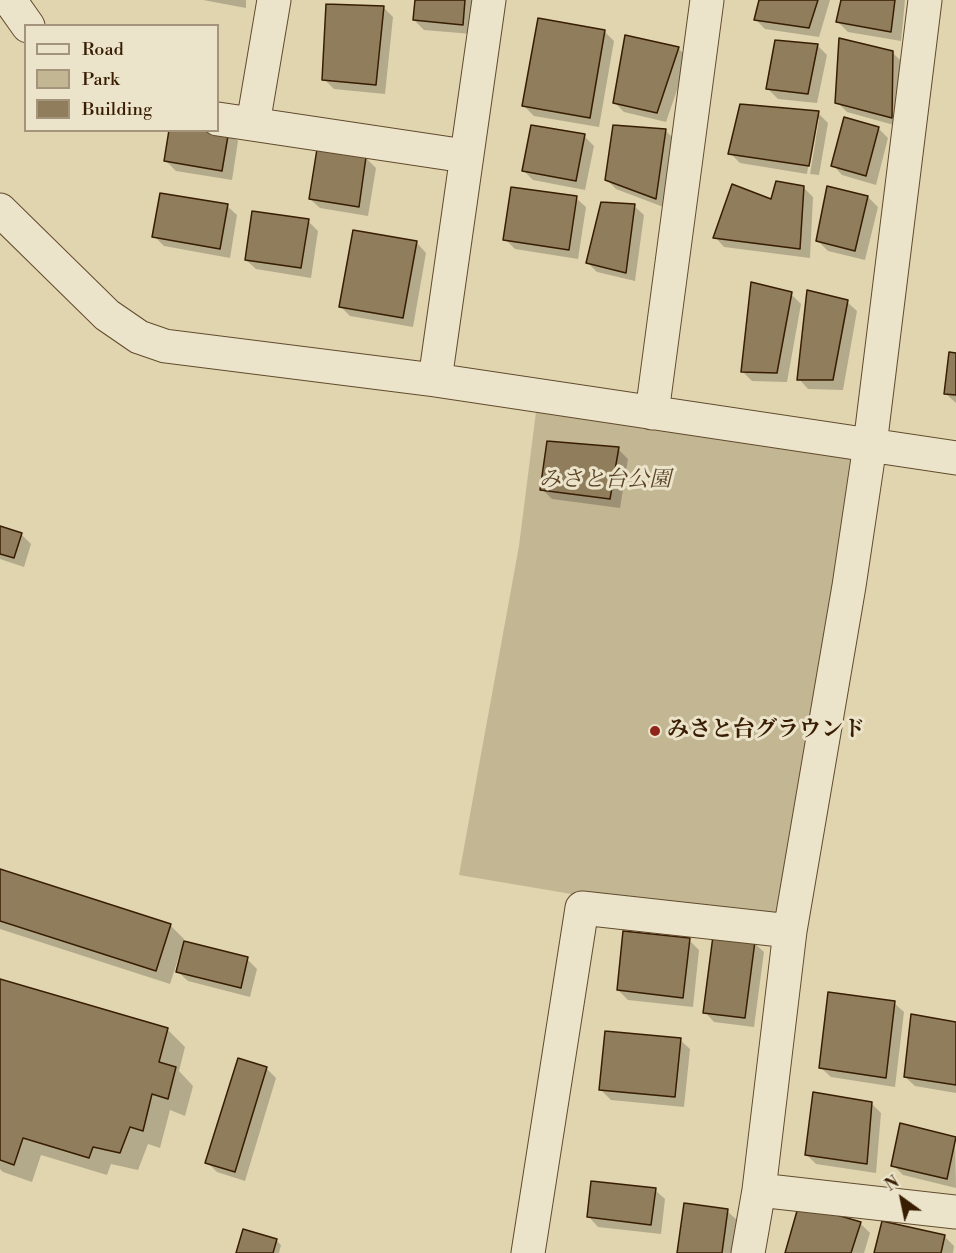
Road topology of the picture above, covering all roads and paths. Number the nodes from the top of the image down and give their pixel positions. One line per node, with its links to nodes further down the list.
1 (12, 0): 6 (street)
2 (274, 0): 8 (street)
3 (489, 0): 9 (street)
4 (707, 0): 12 (street)
5 (926, 0): 13 (street)
6 (27, 24)
7 (219, 118): 8 (street)
8 (253, 124): 9 (street)
9 (465, 156): 11 (street)
10 (0, 210): 11 (street)
11 (435, 380): 12 (street)
12 (652, 413): 13 (street)
13 (870, 445): 14 (street); 15 (street)
14 (956, 458)
15 (790, 931): 16 (street); 18 (street)
16 (759, 1190): 17 (street); 19 (street)
17 (956, 1212)
18 (528, 1253)
19 (748, 1253)

